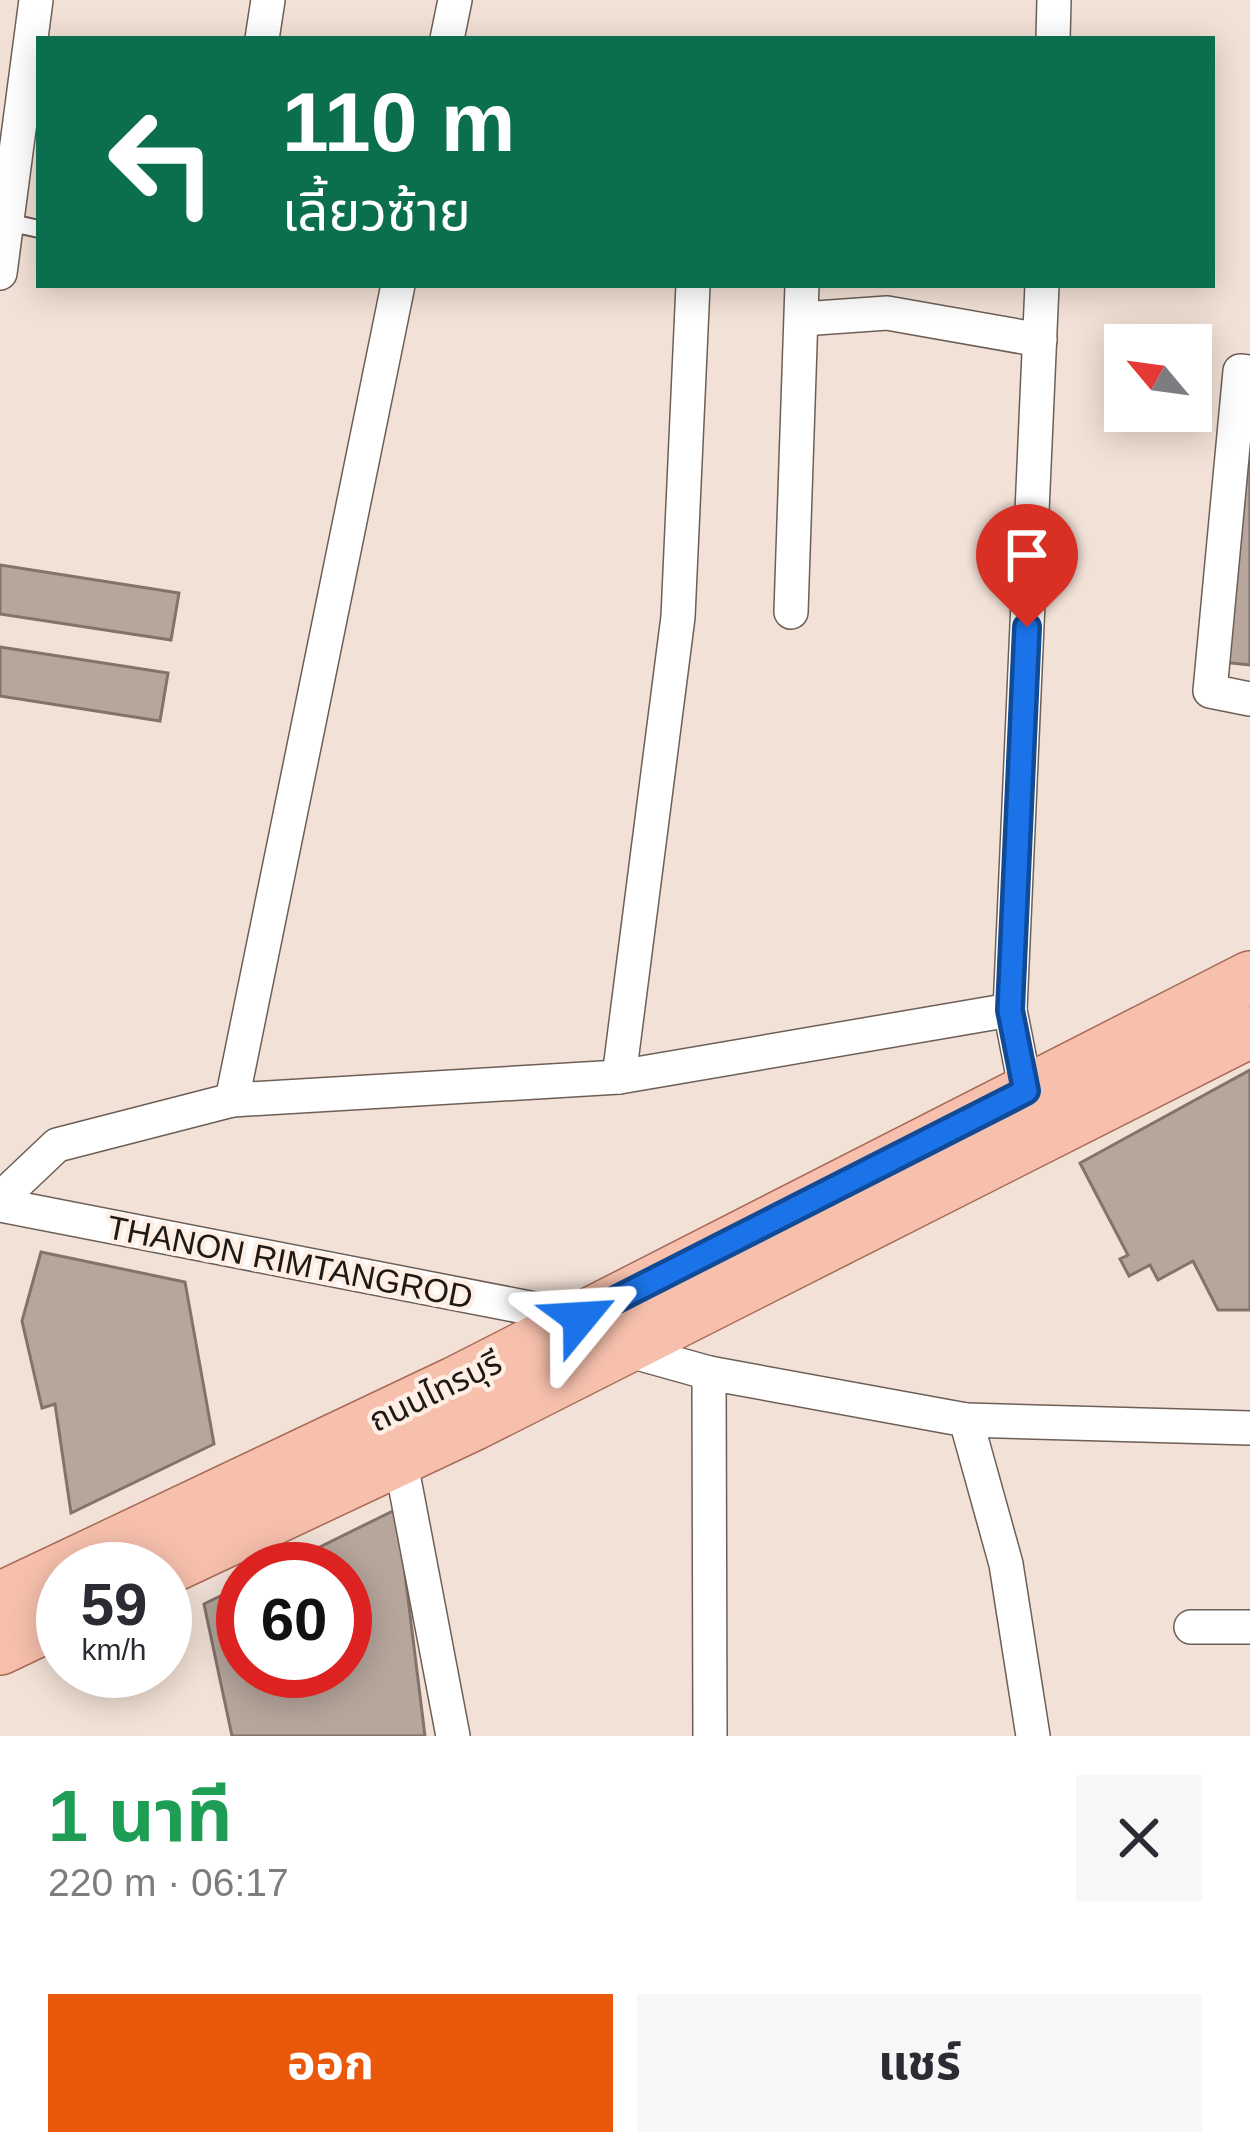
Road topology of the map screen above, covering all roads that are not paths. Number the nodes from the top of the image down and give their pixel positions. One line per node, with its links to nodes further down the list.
1 (36, 0): 8 (street)
2 (268, 0): 5 (street)
3 (455, 0): 6 (street)
4 (1054, 0): 7 (street)
5 (262, 36)
6 (449, 36)
7 (1053, 36)
8 (30, 113): 9 (street)
9 (23, 226): 10 (street)
10 (0, 273)
11 (397, 288): 25 (street)
12 (693, 288): 23 (street)
13 (802, 288): 15 (street)
14 (1042, 288): 16 (street)
15 (802, 319): 16 (street); 18 (street)
16 (1040, 340): 21 (street)
17 (1250, 372): 19 (street)
18 (791, 612)
19 (1250, 699)
20 (1250, 977): 24 (main road, ถนนไทรบุรี)
21 (1010, 1010): 23 (street); 24 (street)
22 (1250, 1032): 28 (main road, ถนนไทรบุรี)
23 (620, 1077): 25 (street)
24 (1026, 1091): 27 (main road, ถนนไทรบุรี)
25 (232, 1100): 26 (street)
26 (0, 1202): 27 (street, THANON RIMTANGROD)
27 (580, 1318): 34 (main road, ถนนไทรบุรี)
28 (622, 1349): 29 (street); 32 (main road, ถนนไทรบุรี)
29 (709, 1373): 30 (street); 40 (street)
30 (966, 1420): 31 (street); 41 (street)
31 (1250, 1428)
32 (400, 1458): 33 (main road, ถนนไทรบุรี); 39 (street)
33 (192, 1557)
34 (0, 1598)
35 (1191, 1627): 36 (street)
36 (1250, 1627)
37 (36, 1632): 38 (main road)
38 (0, 1649)
39 (453, 1736)
40 (710, 1736)
41 (1033, 1736)

